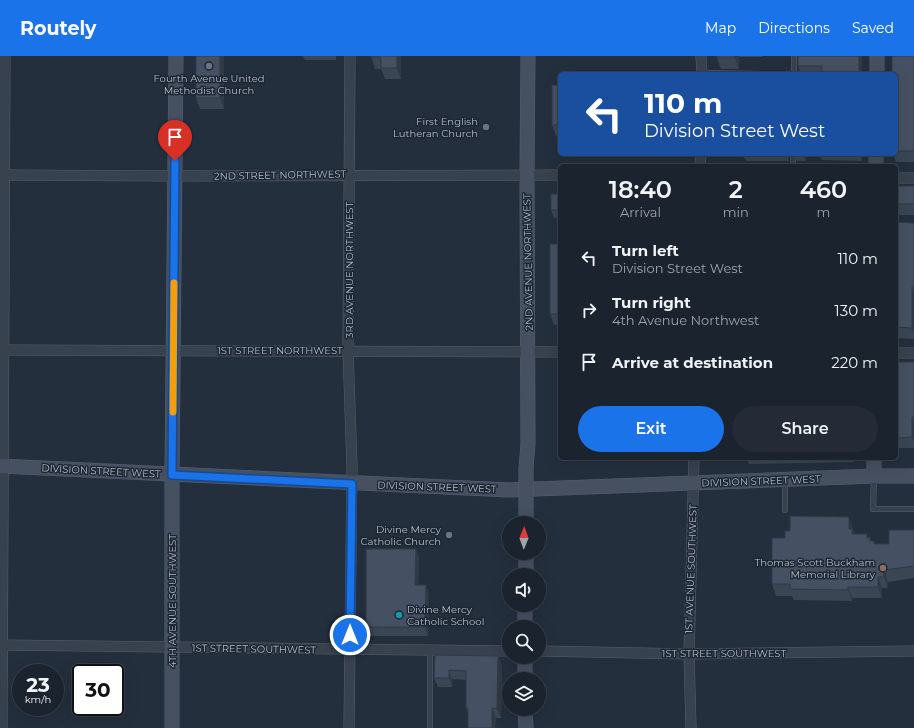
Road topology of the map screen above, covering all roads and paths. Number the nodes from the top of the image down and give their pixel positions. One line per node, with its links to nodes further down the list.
1 (5, 56): 12 (street)
2 (176, 56): 15 (street, 4TH AVENUE SOUTHWEST)
3 (350, 56): 13 (street, 3RD AVENUE NORTHWEST)
4 (528, 56): 14 (street, 2ND AVENUE NORTHWEST)
5 (702, 56): 8 (street)
6 (794, 56): 9 (lane)
7 (877, 56): 10 (street)
8 (702, 72)
9 (794, 72)
10 (877, 72)
11 (558, 174): 14 (street, 2ND STREET NORTHWEST)
12 (2, 175): 15 (street, 2ND STREET NORTHWEST); 18 (street)
13 (349, 175): 14 (street, 2ND STREET NORTHWEST); 15 (street, 2ND STREET NORTHWEST); 19 (street, 3RD AVENUE NORTHWEST)
14 (527, 175): 22 (street, 2ND AVENUE NORTHWEST)
15 (175, 176): 20 (street, 4TH AVENUE SOUTHWEST)
16 (898, 178): 17 (street)
17 (914, 178)
18 (2, 350): 20 (street, 1ST STREET NORTHWEST); 27 (street)
19 (348, 350): 20 (street, 1ST STREET NORTHWEST); 22 (street, 1ST STREET NORTHWEST); 33 (street, 3RD AVENUE NORTHWEST)
20 (173, 351): 28 (street, 4TH AVENUE SOUTHWEST)
21 (558, 352): 22 (street, 1ST STREET NORTHWEST)
22 (529, 353): 36 (street, 2ND AVENUE NORTHWEST, bridge)
23 (898, 353): 24 (street)
24 (914, 353)
25 (694, 460): 32 (street, 1ST AVENUE SOUTHWEST)
26 (874, 460): 29 (street)
27 (1, 466): 28 (street, DIVISION STREET WEST); 37 (street)
28 (172, 475): 33 (street, DIVISION STREET WEST); 38 (street, 4TH AVENUE SOUTHWEST)
29 (874, 476): 30 (street, DIVISION STREET WEST); 31 (street, DIVISION STREET WEST); 35 (lane)
30 (914, 476)
31 (786, 480): 32 (street, DIVISION STREET WEST); 34 (lane)
32 (694, 483): 33 (street, DIVISION STREET WEST); 44 (street, 1ST AVENUE SOUTHWEST)
33 (352, 484): 39 (street, 3RD AVENUE NORTHWEST)
34 (785, 510)
35 (914, 510)
36 (526, 516)
37 (1, 645): 38 (street, 1ST STREET SOUTHWEST); 46 (street)
38 (172, 648): 39 (street, 1ST STREET SOUTHWEST); 47 (street, 4TH AVENUE SOUTHWEST)
39 (350, 650): 40 (street, 1ST STREET SOUTHWEST); 48 (street, 3RD AVENUE NORTHWEST)
40 (430, 650): 41 (street, 1ST STREET SOUTHWEST); 49 (lane)
41 (502, 651)
42 (546, 651): 44 (street, 1ST STREET SOUTHWEST)
43 (912, 651): 44 (street, 1ST STREET SOUTHWEST)
44 (689, 654): 51 (street, 1ST AVENUE SOUTHWEST)
45 (525, 716): 50 (street)
46 (2, 728)
47 (172, 728)
48 (348, 728)
49 (430, 728)
50 (526, 728)
51 (691, 728)

